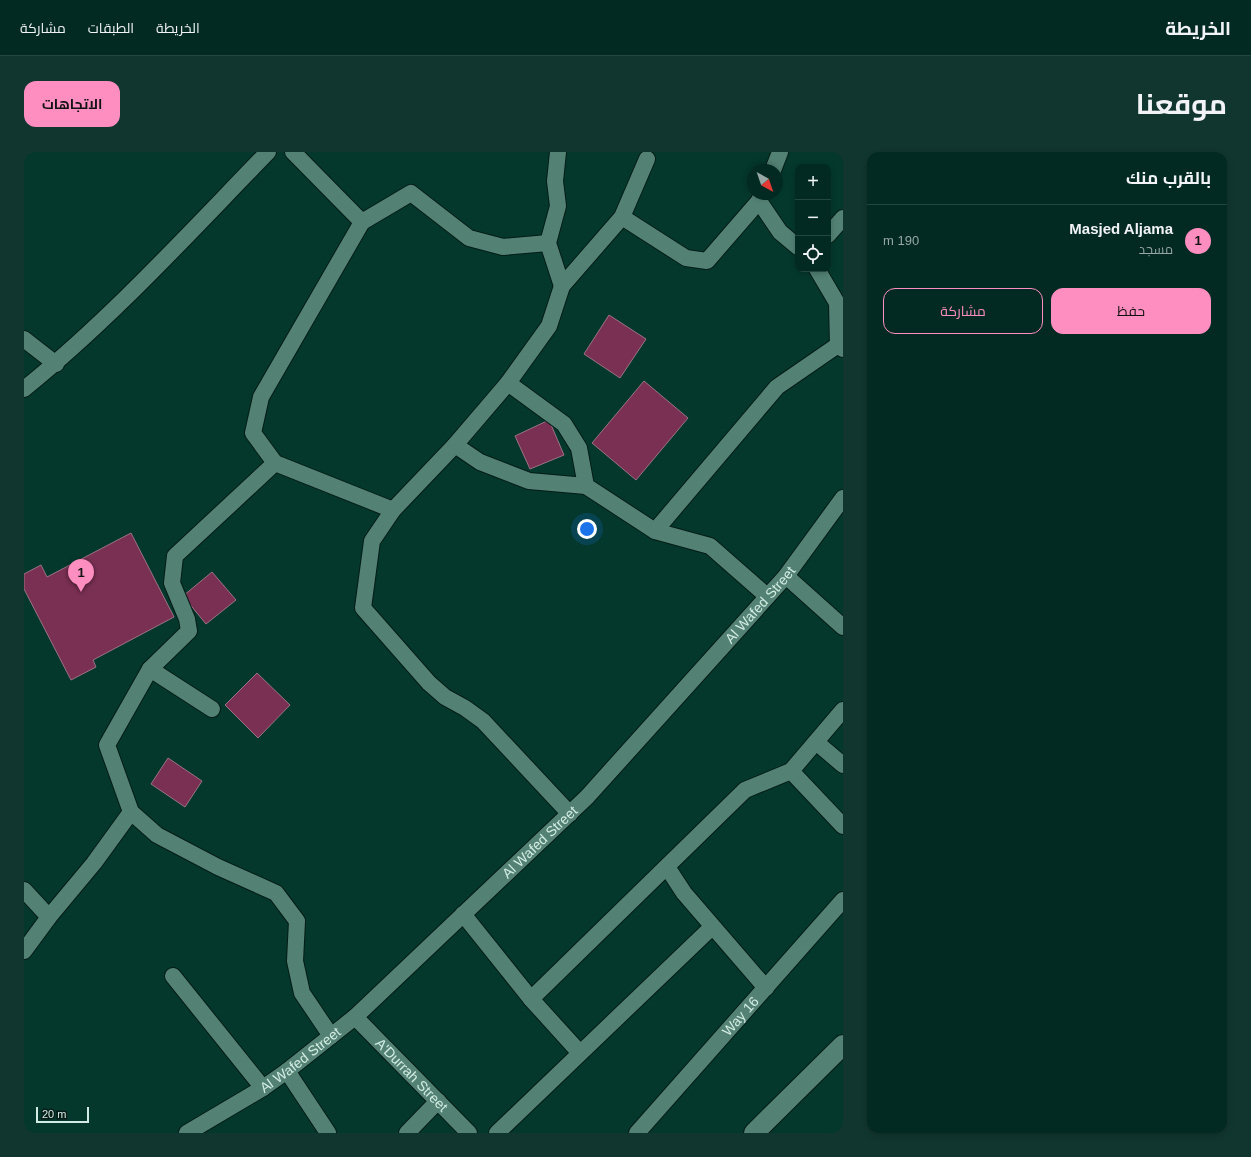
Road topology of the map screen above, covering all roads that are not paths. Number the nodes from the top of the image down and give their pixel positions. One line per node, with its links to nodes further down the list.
1 (268, 152): 19 (street)
2 (293, 152): 11 (street)
3 (558, 152): 13 (street)
4 (780, 152): 6 (street)
5 (648, 159): 9 (street)
6 (775, 164)
7 (759, 200): 9 (street)
8 (762, 200): 14 (street)
9 (622, 217): 16 (street)
10 (843, 218): 12 (street)
11 (362, 222): 13 (street); 23 (street)
12 (831, 232)
13 (548, 243): 16 (street)
14 (795, 244)
15 (819, 272): 18 (street)
16 (562, 286): 20 (street)
17 (24, 339): 19 (street)
18 (841, 347): 27 (street)
19 (56, 364): 21 (street)
20 (508, 383): 22 (street); 24 (street)
21 (24, 390)
22 (455, 445): 24 (street); 26 (street)
23 (275, 463): 26 (street); 31 (street)
24 (586, 486): 27 (street)
25 (843, 498): 28 (street, Al Wafed Street)
26 (393, 510): 38 (street)
27 (655, 531): 29 (street)
28 (786, 576): 29 (street, Al Wafed Street); 30 (street)
29 (767, 596): 38 (street, Al Wafed Street)
30 (843, 627)
31 (150, 669): 32 (street); 37 (street)
32 (212, 709)
33 (843, 710): 34 (street)
34 (816, 742): 35 (street); 36 (street)
35 (843, 765)
36 (791, 771): 39 (street); 40 (street)
37 (131, 812): 44 (street); 51 (street)
38 (570, 814): 43 (street, Al Wafed Street)
39 (843, 826)
40 (667, 867): 45 (street); 49 (street)
41 (24, 890): 44 (street)
42 (843, 900): 48 (street, Way 16)
43 (463, 914): 49 (street); 50 (street, Al Wafed Street)
44 (49, 917): 46 (street)
45 (712, 927): 48 (street); 53 (street)
46 (24, 951)
47 (173, 976): 55 (street)
48 (766, 988): 62 (street, Way 16)
49 (531, 999): 53 (street)
50 (355, 1017): 51 (street, Al Wafed Street); 56 (street, A'Durrah Street)
51 (331, 1036): 54 (street, Al Wafed Street)
52 (843, 1045): 63 (street)
53 (580, 1053): 61 (street)
54 (287, 1071): 55 (street, Al Wafed Street); 58 (street)
55 (263, 1088): 57 (street, Al Wafed Street)
56 (438, 1101): 59 (street); 60 (street, A'Durrah Street)
57 (187, 1133)
58 (328, 1133)
59 (407, 1133)
60 (469, 1133)
61 (497, 1133)
62 (637, 1133)
63 (754, 1133)

